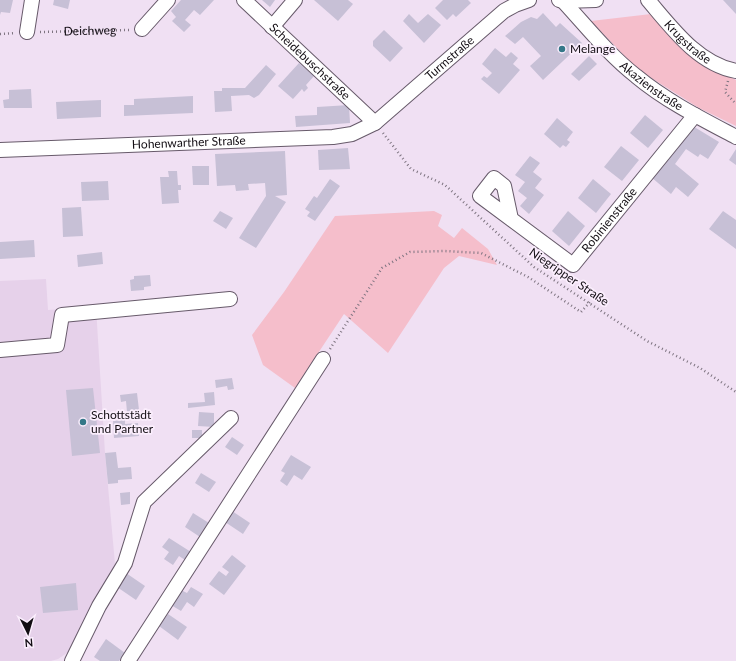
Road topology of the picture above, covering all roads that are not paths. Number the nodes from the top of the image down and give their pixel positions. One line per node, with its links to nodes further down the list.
1 (32, 0): 11 (street)
2 (168, 0): 10 (street)
3 (244, 0): 9 (street, Scheidebuschstraße)
4 (295, 0): 9 (street)
5 (529, 0): 14 (street, Turmstraße)
6 (596, 0): 8 (street)
7 (648, 0): 12 (street, Krugstraße)
8 (561, 1): 13 (street, Akazienstraße)
9 (272, 27): 14 (street, Scheidebuschstraße)
10 (142, 29)
11 (27, 32)
12 (734, 71)
13 (695, 115): 15 (street, Akazienstraße); 17 (street, Robinienstraße)
14 (375, 123): 16 (street, Hohenwarther Straße)
15 (736, 137)
16 (0, 150)
17 (511, 219)
18 (230, 299): 19 (street)
19 (0, 350)
20 (323, 359): 23 (street)
21 (231, 418): 22 (street)
22 (72, 661)
23 (128, 661)

